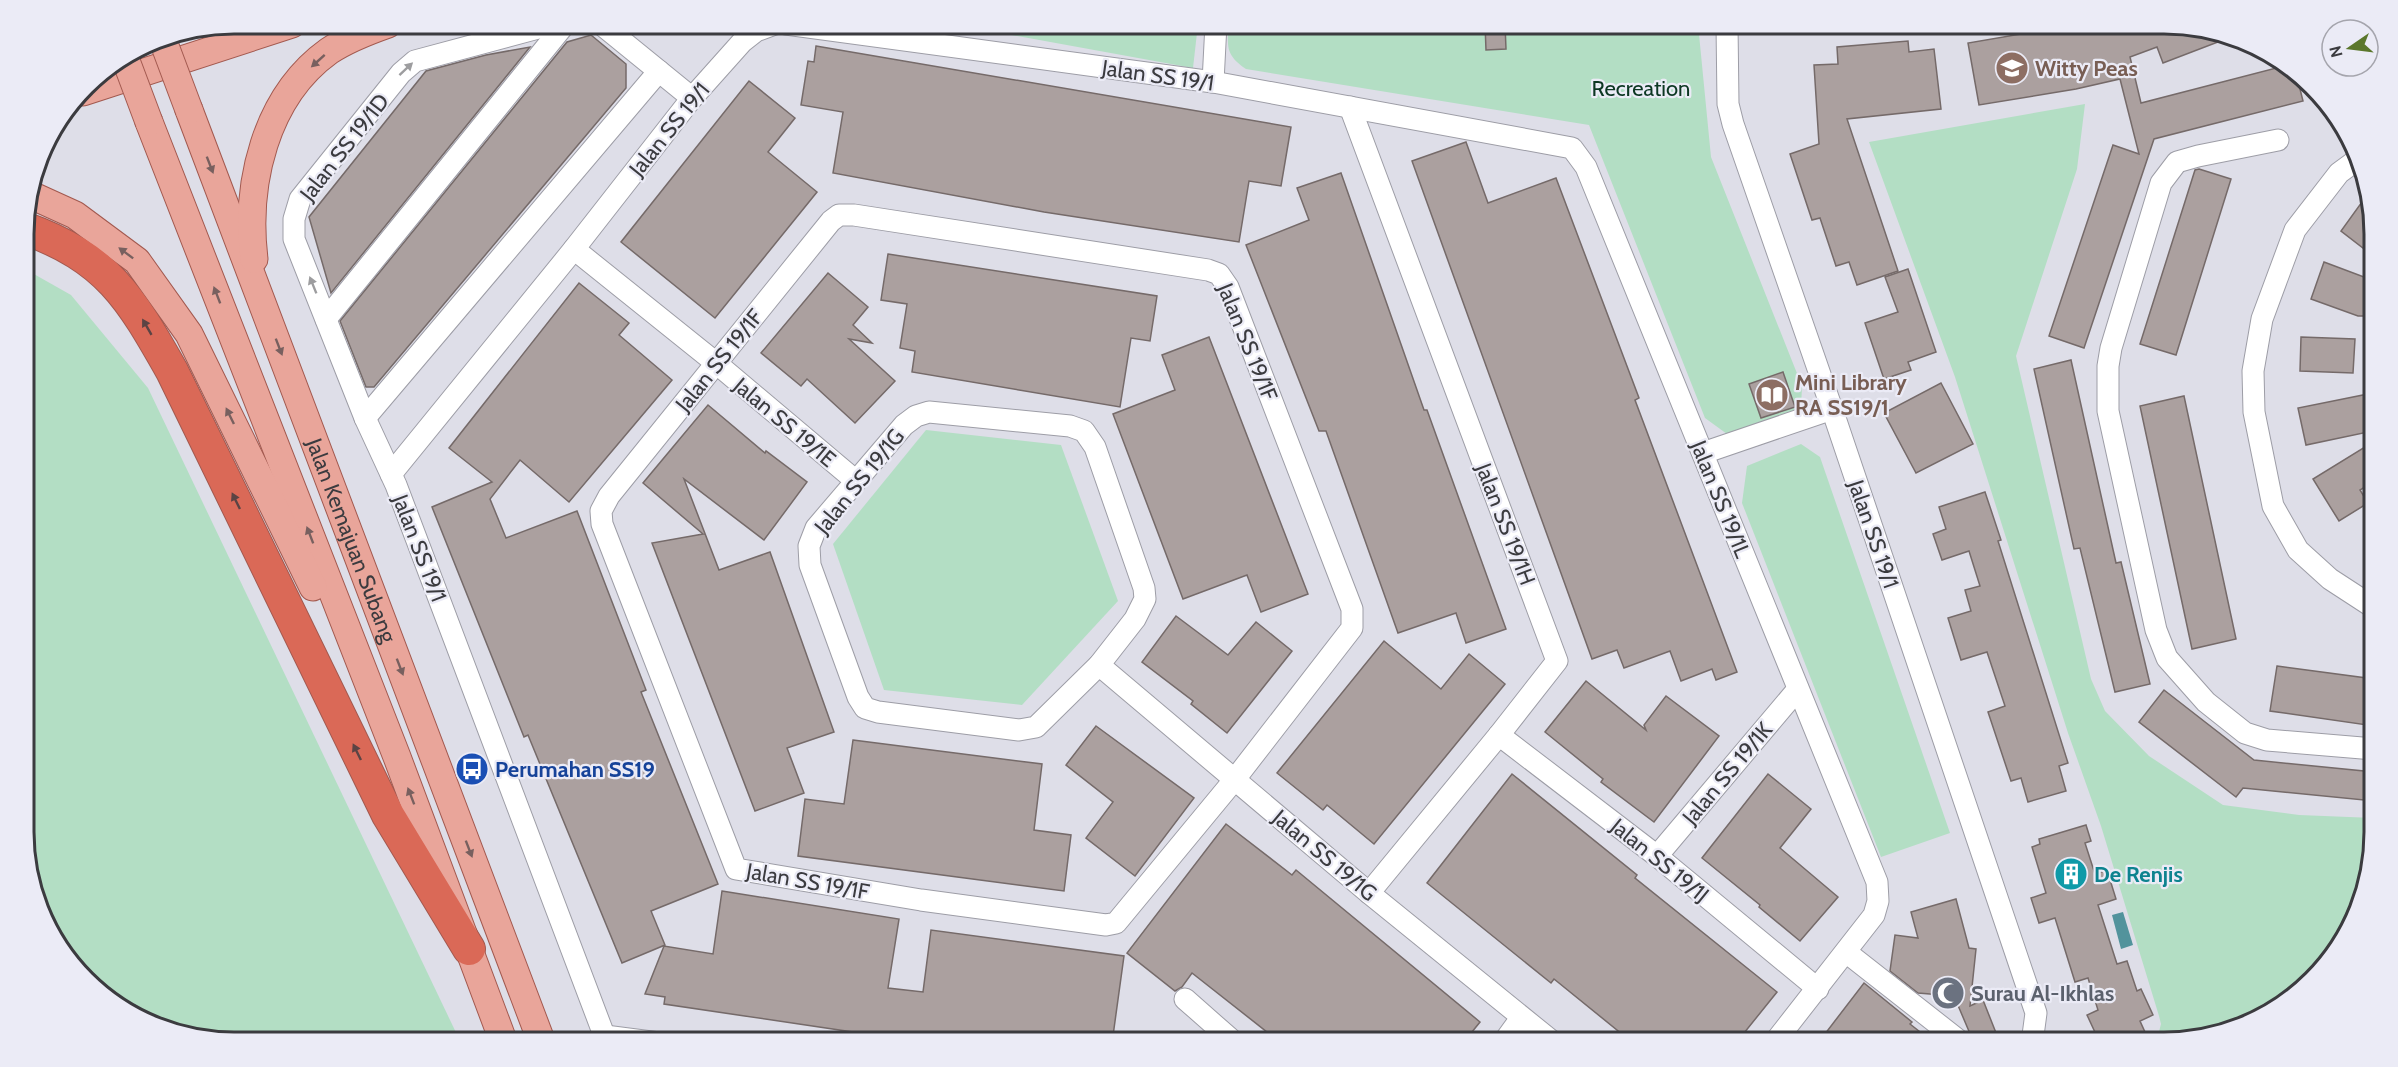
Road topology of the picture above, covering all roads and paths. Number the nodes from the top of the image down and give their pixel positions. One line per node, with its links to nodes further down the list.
1 (261, 34): 14 (main road)
2 (360, 34): 22 (main road, one-way to 22)
3 (516, 34): 23 (street, Jalan SS 19/1D, one-way to 3)
4 (557, 34): 23 (street)
5 (614, 34): 12 (street)
6 (752, 34): 15 (street, Jalan SS 19/1)
7 (860, 34): 13 (street, Jalan SS 19/1)
8 (1215, 34): 13 (street)
9 (1727, 34): 25 (street, Jalan SS 19/1)
10 (165, 47): 22 (main road, Jalan Kemajuan Subang, one-way to 22, bridge)
11 (128, 65): 35 (main road, Jalan Kemajuan Subang, one-way to 11, bridge)
12 (660, 71): 15 (street); 26 (street)
13 (1213, 82): 16 (street, Jalan SS 19/1)
14 (99, 87)
15 (692, 98): 21 (street, Jalan SS 19/1)
16 (1350, 107): 27 (street, Jalan SS 19/1L); 33 (street, Jalan SS 19/1H)
17 (2278, 141): 34 (street)
18 (2350, 165): 30 (street)
19 (38, 198): 35 (main road, one-way to 19)
20 (35, 233): 39 (highway, one-way to 20)
21 (574, 249): 24 (street, Jalan SS 19/1E); 28 (street, Jalan SS 19/1)
22 (257, 289): 45 (main road, Jalan Kemajuan Subang, one-way to 45)
23 (326, 320): 26 (street, Jalan SS 19/1D)
24 (716, 363): 29 (street, Jalan SS 19/1E); 36 (street, Jalan SS 19/1F); 36 (street, Jalan SS 19/1F)
25 (1832, 409): 27 (street); 52 (street, Jalan SS 19/1)
26 (365, 418): 28 (street, Jalan SS 19/1D)
27 (1703, 453): 32 (street, Jalan SS 19/1L)
28 (391, 474): 46 (street, Jalan SS 19/1)
29 (856, 481): 31 (street, Jalan SS 19/1G); 31 (street, Jalan SS 19/1G)
30 (2364, 601)
31 (1099, 665): 36 (street, Jalan SS 19/1G)
32 (1797, 689): 37 (street, Jalan SS 19/1K); 40 (street, Jalan SS 19/1L)
33 (1499, 735): 37 (street, Jalan SS 19/1J); 38 (street, Jalan SS 19/1H)
34 (2364, 748)
35 (397, 757): 39 (main road, Jalan Kemajuan Subang, one-way to 35)
36 (1234, 779): 38 (street, Jalan SS 19/1G)
37 (1657, 856): 41 (street, Jalan SS 19/1J)
38 (1369, 893): 43 (street, Jalan SS 19/1G)
39 (469, 949): 44 (main road, Jalan Kemajuan Subang)
40 (1846, 952): 41 (street, Jalan SS 19/1L); 51 (street)
41 (1818, 989): 50 (street, Jalan SS 19/1L)
42 (1185, 999): 47 (street)
43 (1521, 1018): 48 (street); 49 (street, Jalan SS 19/1G)
44 (500, 1032)
45 (538, 1032)
46 (603, 1032)
47 (1222, 1032)
48 (1511, 1032)
49 (1539, 1032)
50 (1783, 1032)
51 (1948, 1032)
52 (2033, 1032)

